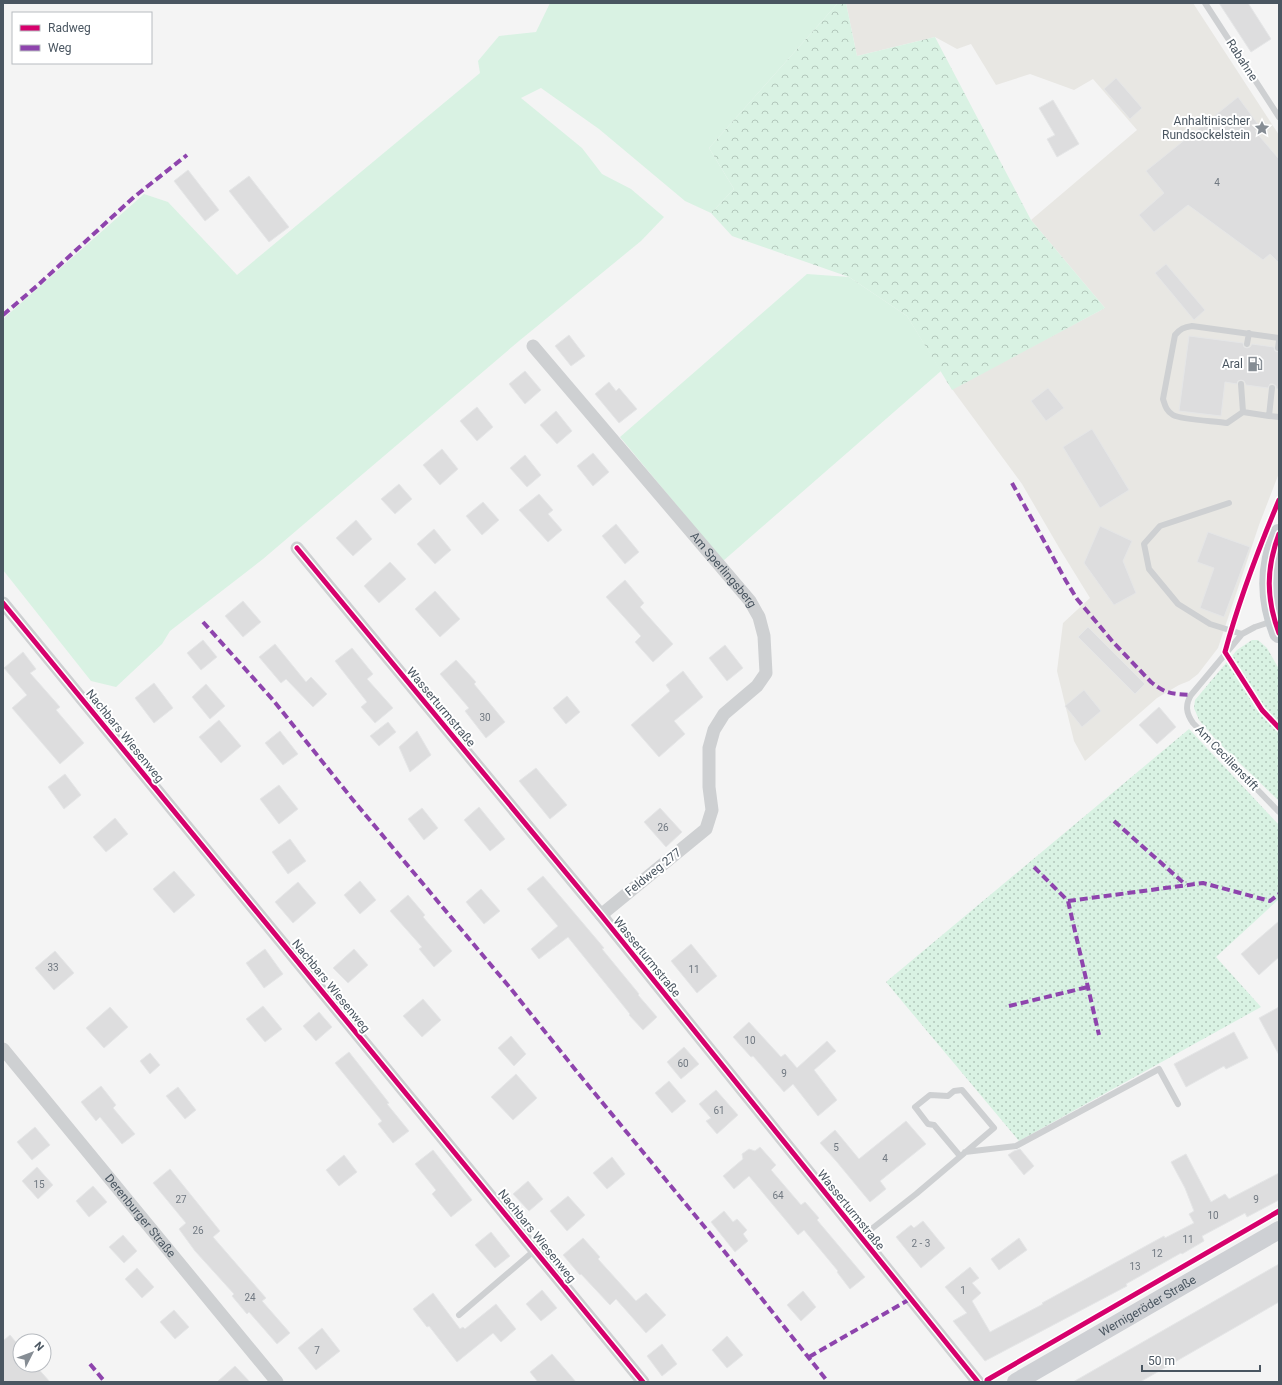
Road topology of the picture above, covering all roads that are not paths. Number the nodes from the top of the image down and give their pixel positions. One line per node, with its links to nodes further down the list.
1 (1205, 3): 2 (lane, Rabahne)
2 (1279, 117)
3 (1248, 333): 4 (lane); 5 (lane); 9 (lane)
4 (1279, 338)
5 (1247, 344)
6 (533, 346): 19 (street, Am Sperlingsberg)
7 (1241, 384): 9 (lane)
8 (1272, 388): 10 (lane)
9 (1243, 412): 10 (lane)
10 (1269, 416): 11 (lane)
11 (1279, 417)
12 (1229, 503): 17 (lane)
13 (1279, 534): 16 (main road)
14 (297, 548): 20 (street, Wasserturmstraße)
15 (3, 603): 27 (street, Nachbars Wiesenweg)
16 (1277, 627): 17 (lane, Am Cecilienstift)
17 (1242, 634): 18 (lane, Am Cecilienstift)
18 (1279, 812)
19 (706, 829): 20 (street, Feldweg 277)
20 (600, 915): 26 (street, Wasserturmstraße)
21 (3, 1049): 29 (street, Derenburger Straße)
22 (1178, 1104): 23 (lane)
23 (966, 1152): 24 (lane); 24 (lane)
24 (960, 1156): 26 (lane)
25 (1279, 1230): 32 (street, Wernigeröder Straße)
26 (860, 1238): 31 (street, Wasserturmstraße)
27 (535, 1250): 28 (lane); 30 (street, Nachbars Wiesenweg)
28 (459, 1315)
29 (277, 1382)
30 (643, 1382)
31 (978, 1382)
32 (1016, 1382)

